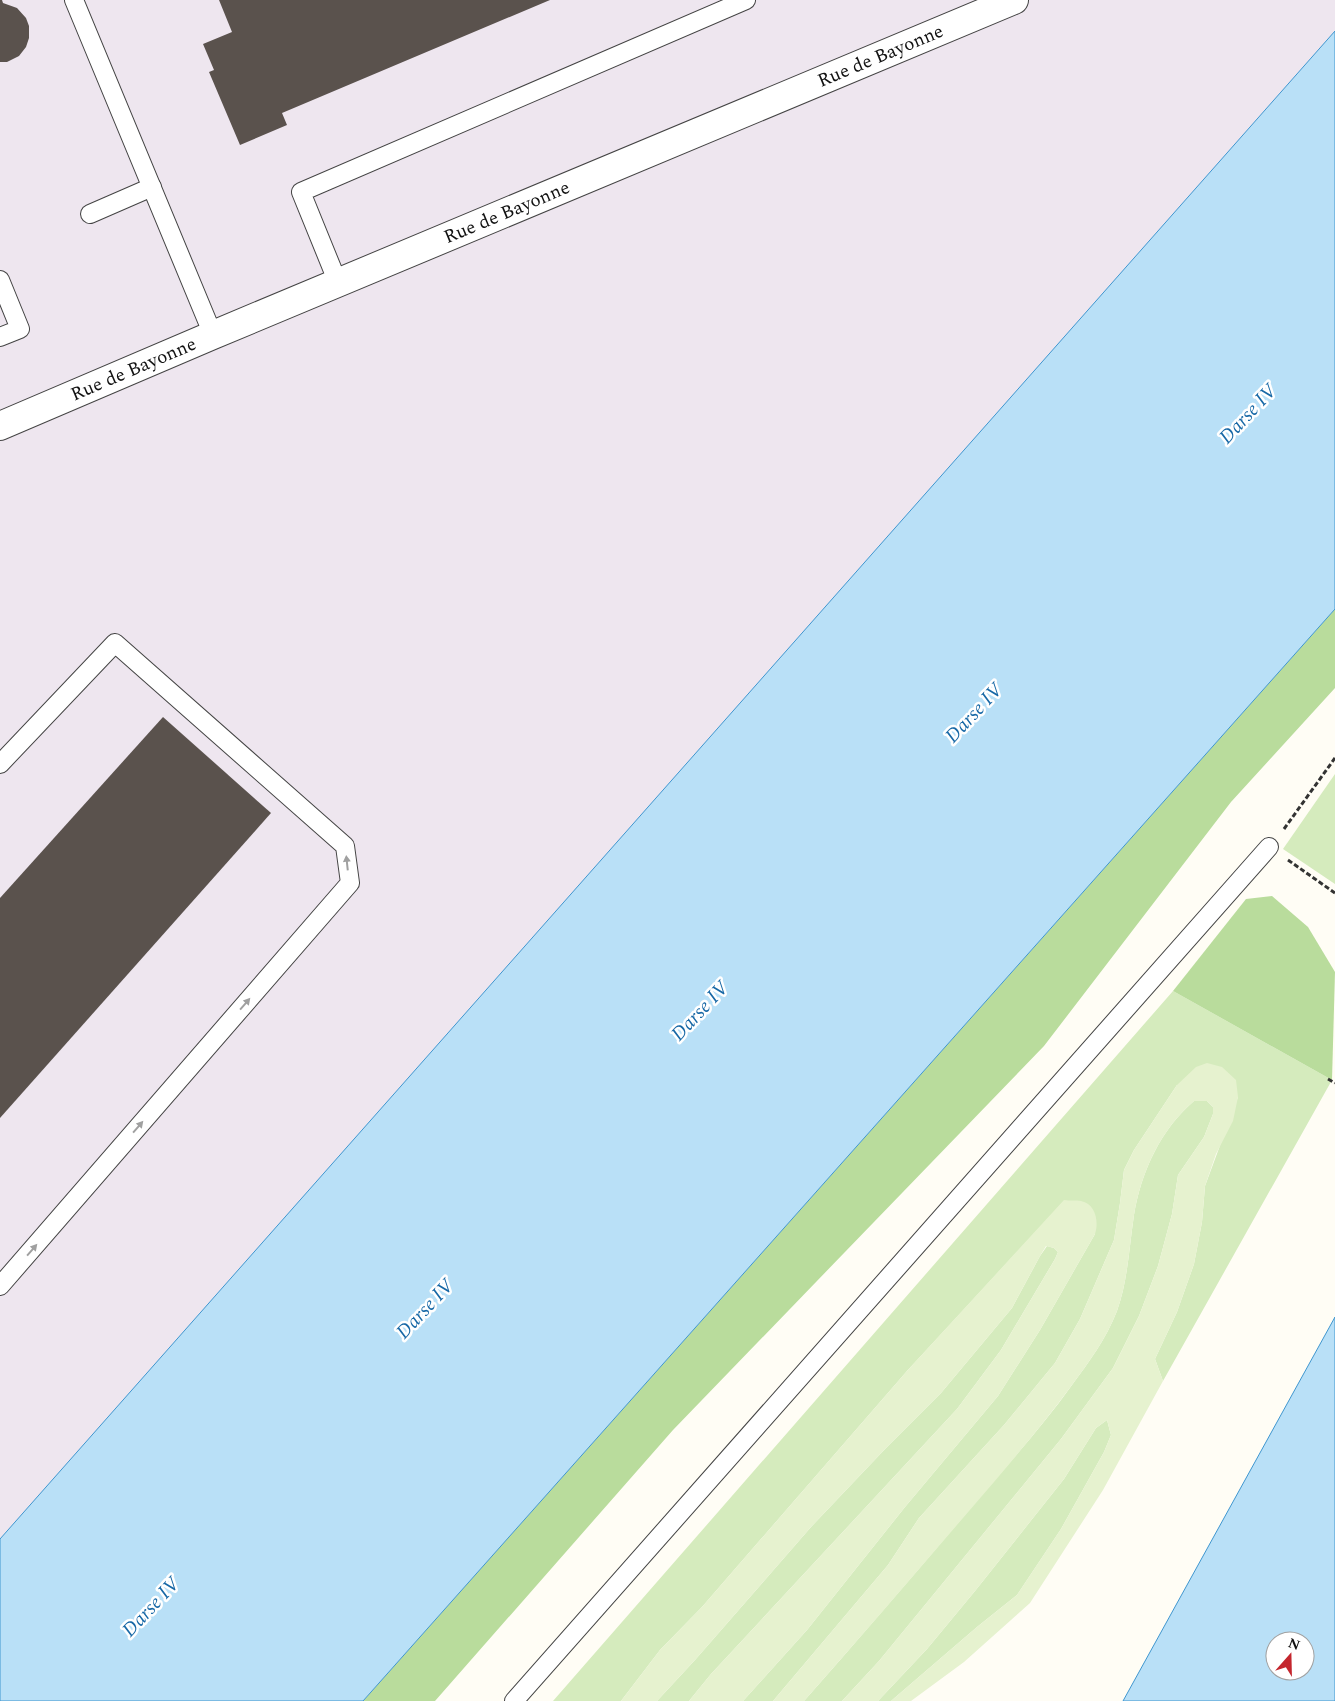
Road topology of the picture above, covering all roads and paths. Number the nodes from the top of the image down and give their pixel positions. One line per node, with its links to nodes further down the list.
1 (74, 0): 4 (lane)
2 (746, 0): 7 (lane)
3 (1014, 0): 7 (street, Rue de Bayonne)
4 (152, 187): 5 (lane); 8 (lane)
5 (90, 214)
6 (0, 280): 9 (lane)
7 (338, 283): 8 (street, Rue de Bayonne)
8 (213, 335): 10 (street, Rue de Bayonne)
9 (0, 337)
10 (0, 426)
11 (1335, 758): 13 (path)
12 (0, 764): 17 (lane, one-way to 12)
13 (1270, 847): 14 (path); 18 (lane)
14 (1335, 893)
15 (1328, 1079): 16 (path)
16 (1335, 1082)
17 (0, 1286)
18 (514, 1701)

